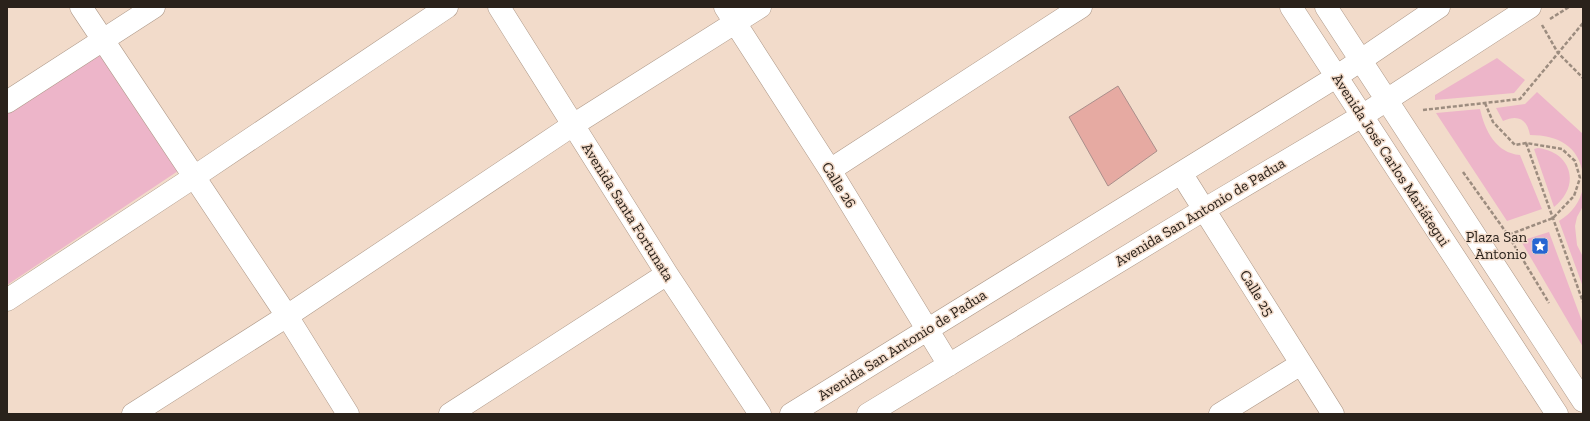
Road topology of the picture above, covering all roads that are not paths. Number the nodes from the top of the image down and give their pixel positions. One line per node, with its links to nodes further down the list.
1 (81, 7): 12 (street)
2 (154, 7): 12 (street)
3 (446, 7): 21 (street)
4 (499, 7): 18 (street, Avenida Santa Fortunata)
5 (760, 7): 10 (street)
6 (1080, 7): 19 (street)
7 (1290, 7): 14 (street, Avenida José Carlos Mariátegui)
8 (1326, 7): 13 (street, Avenida José Carlos Mariátegui)
9 (1439, 7): 13 (street, Avenida San Antonio de Padua)
10 (730, 15): 18 (street); 19 (street, Calle 26)
11 (1535, 16): 15 (street, Avenida San Antonio de Padua)
12 (103, 41): 16 (street); 21 (street)
13 (1360, 60): 14 (street, Avenida San Antonio de Padua); 15 (street, Avenida José Carlos Mariátegui)
14 (1336, 77): 17 (street, Avenida José Carlos Mariátegui); 20 (street, Avenida San Antonio de Padua)
15 (1386, 100): 17 (street, Avenida San Antonio de Padua); 29 (street, Avenida José Carlos Mariátegui)
16 (7, 102)
17 (1362, 116): 22 (street, Avenida San Antonio de Padua); 38 (street, Avenida José Carlos Mariátegui)
18 (573, 125): 23 (street, Avenida Santa Fortunata); 25 (street)
19 (830, 170): 26 (street, Calle 26)
20 (1181, 173): 22 (street, Calle 25); 26 (street, Avenida San Antonio de Padua)
21 (194, 177): 24 (street); 25 (street)
22 (1205, 209): 27 (street, Calle 25); 28 (street, Avenida San Antonio de Padua)
23 (667, 274): 32 (street); 33 (street, Avenida Santa Fortunata)
24 (7, 300)
25 (287, 316): 30 (street); 31 (street)
26 (929, 329): 28 (street, Calle 26); 34 (street, Avenida San Antonio de Padua)
27 (1301, 364): 36 (street); 37 (street, Calle 25)
28 (949, 365): 35 (street, Avenida San Antonio de Padua)
29 (1583, 401)
30 (146, 411)
31 (348, 414)
32 (450, 414)
33 (760, 414)
34 (791, 414)
35 (868, 414)
36 (1220, 414)
37 (1333, 414)
38 (1557, 414)

